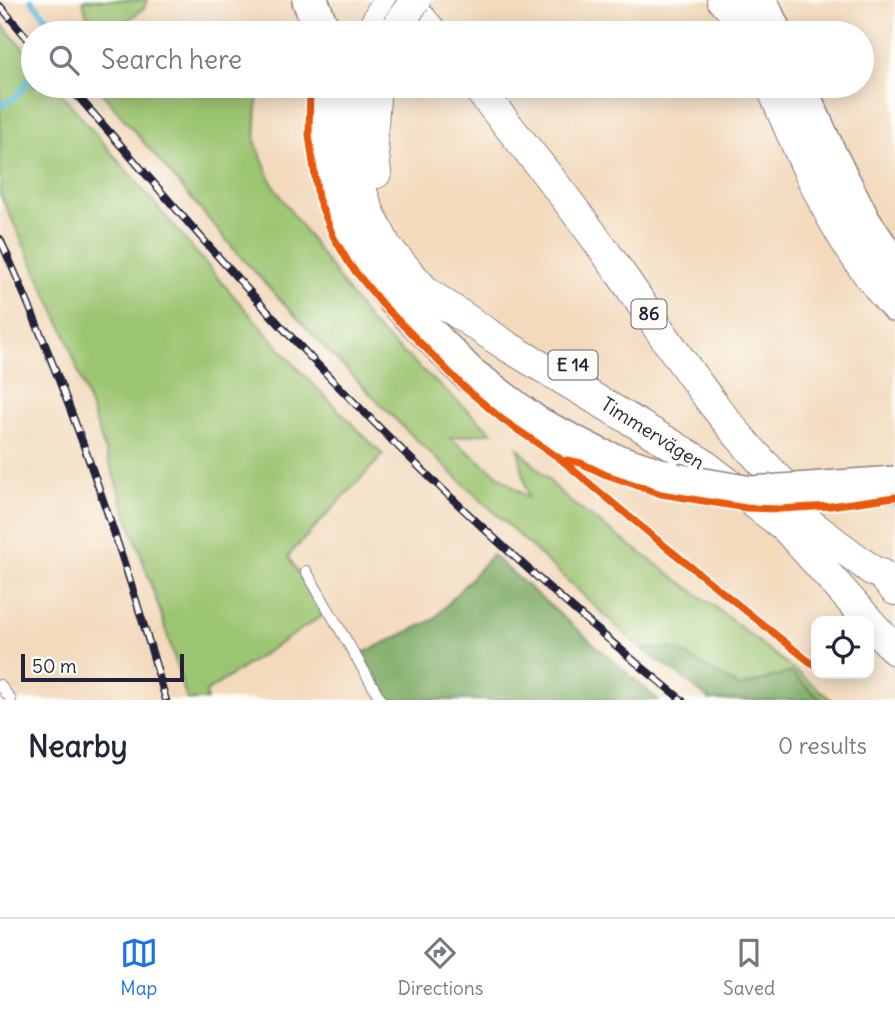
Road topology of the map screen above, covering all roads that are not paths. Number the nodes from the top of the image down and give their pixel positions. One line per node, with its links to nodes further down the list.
1 (310, 0): 6 (highway)
2 (415, 0): 5 (main road, bridge)
3 (722, 0): 7 (main road)
4 (759, 0): 8 (highway)
5 (390, 18)
6 (318, 21)
7 (738, 21)
8 (769, 21)
9 (331, 98): 15 (highway)
10 (353, 98): 17 (main road, Timmervägen)
11 (375, 98): 21 (main road, Timmervägen / E 14)
12 (486, 98): 21 (main road, 86)
13 (776, 98): 18 (main road)
14 (803, 98): 16 (highway)
15 (331, 132): 17 (main road); 19 (highway, bridge)
16 (895, 269)
17 (426, 292): 22 (main road, Timmervägen)
18 (895, 307)
19 (895, 484)
20 (306, 571): 25 (lane)
21 (888, 582)
22 (895, 650)
23 (0, 685): 24 (lane)
24 (11, 700)
25 (381, 700)

